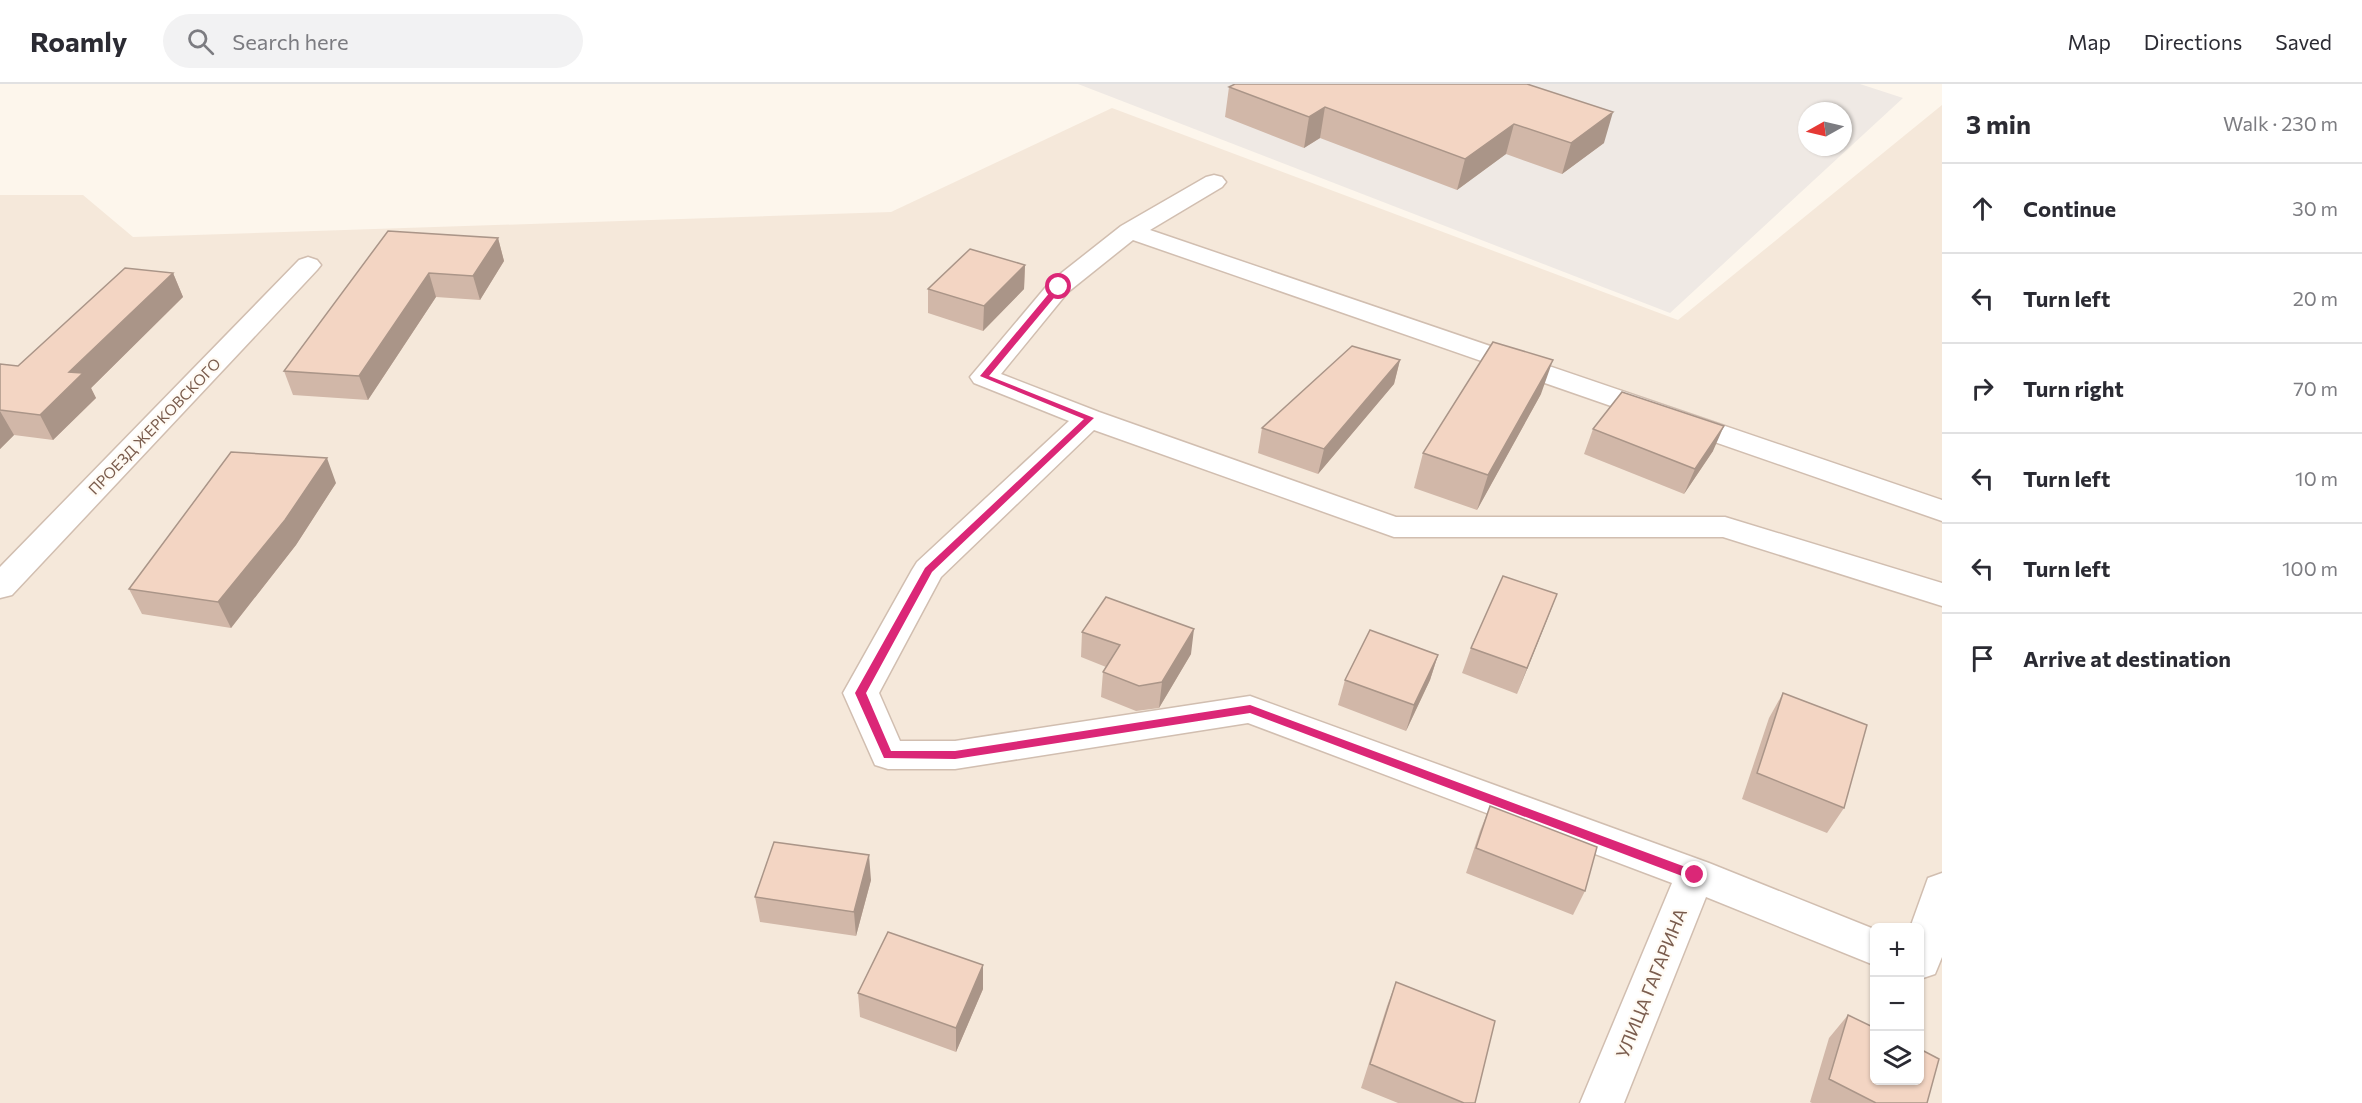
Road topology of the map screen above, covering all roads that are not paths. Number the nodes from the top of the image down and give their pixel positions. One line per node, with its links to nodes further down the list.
1 (1214, 182): 2 (street)
2 (1130, 231): 4 (street); 5 (street)
3 (308, 265): 6 (street, ПРОЕЗД ЖЕРКОВСКОГО)
4 (1089, 418): 7 (street); 8 (street)
5 (1942, 511)
6 (0, 587)
7 (1942, 596)
8 (1695, 875): 10 (street); 12 (street, УЛИЦА ГАГАРИНА)
9 (1942, 890): 11 (street)
10 (1870, 945)
11 (1924, 948)
12 (1602, 1103)

